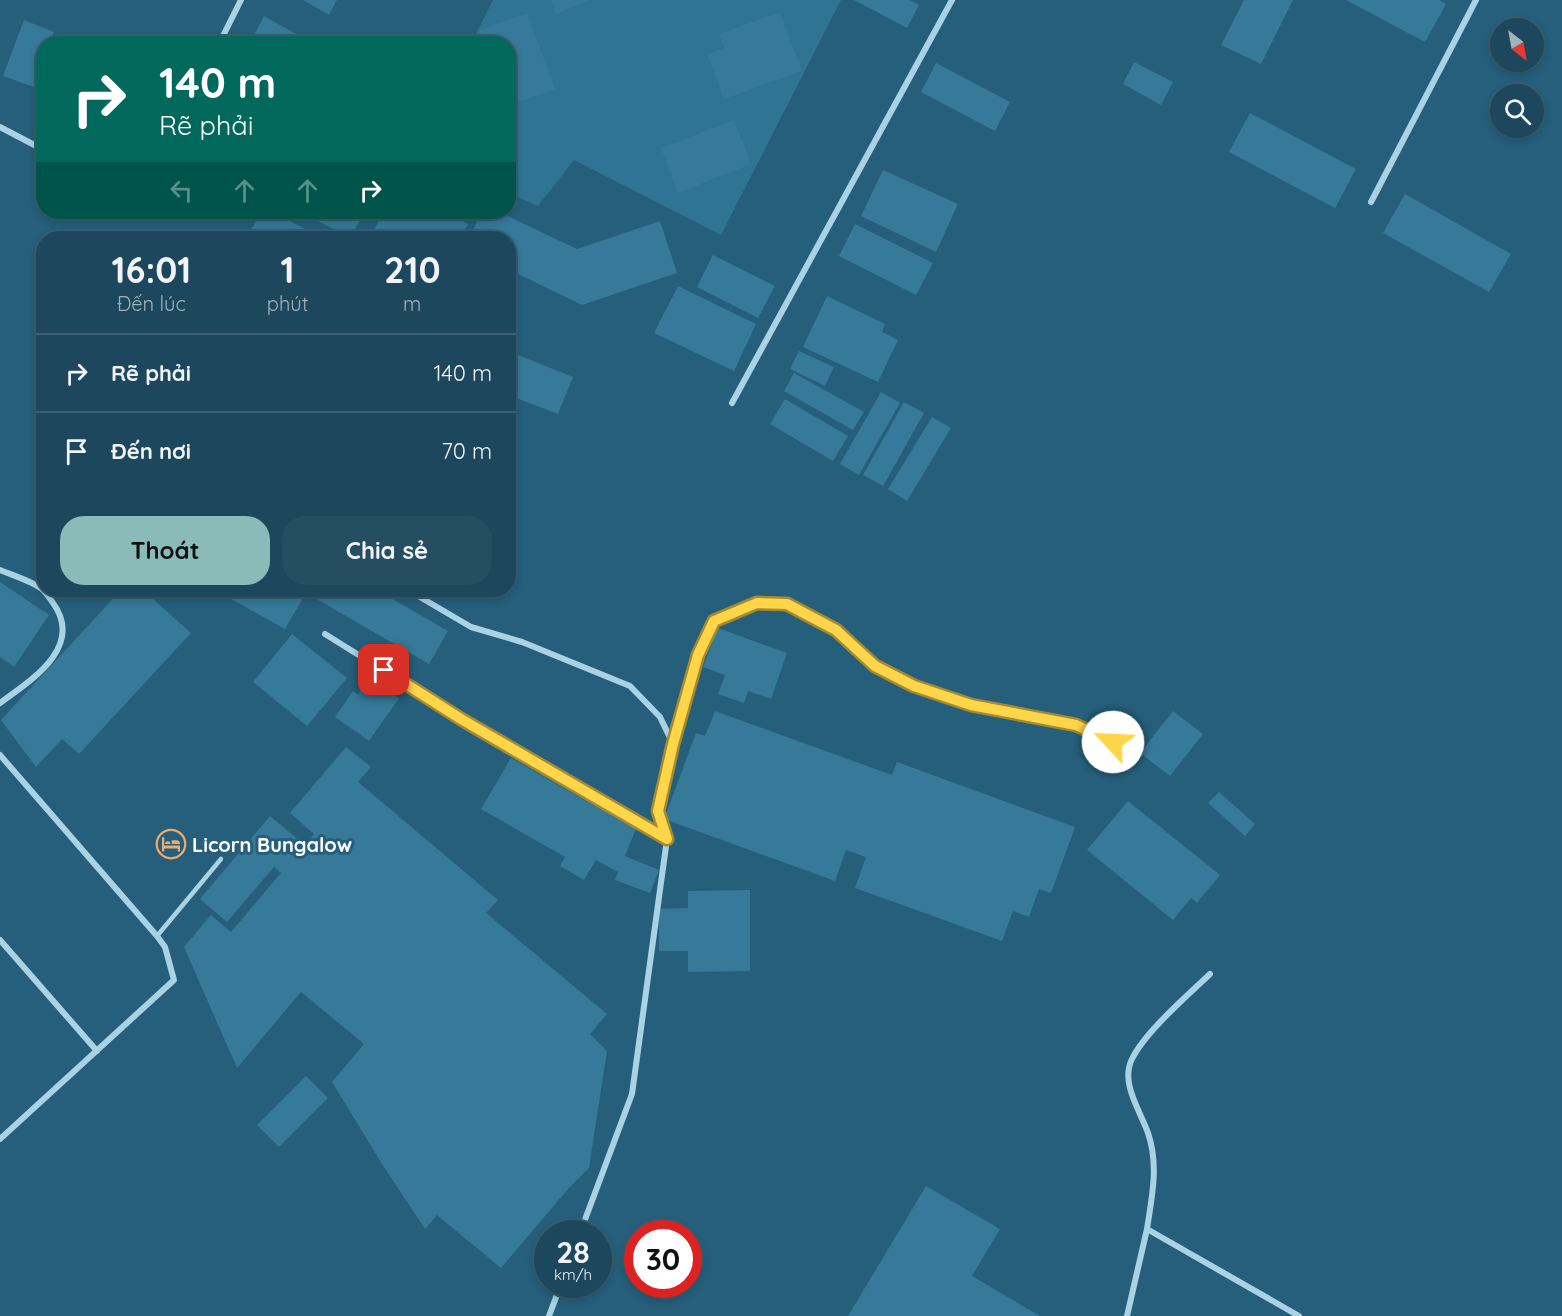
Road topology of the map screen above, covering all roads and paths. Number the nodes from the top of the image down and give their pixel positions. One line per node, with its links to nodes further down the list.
1 (241, 0): 4 (street)
2 (952, 0): 8 (street)
3 (1476, 0): 7 (street)
4 (223, 36)
5 (0, 127): 6 (street)
6 (36, 146)
7 (1371, 202)
8 (732, 403)
9 (0, 570): 10 (street)
10 (36, 586)
11 (48, 597): 14 (street)
12 (420, 597): 16 (street)
13 (326, 634): 18 (street)
14 (0, 704)
15 (1113, 742): 16 (street)
16 (673, 744): 18 (street)
17 (0, 755): 20 (street)
18 (667, 839): 26 (street)
19 (221, 859): 20 (lane)
20 (157, 936): 23 (street)
21 (0, 940): 23 (street)
22 (1210, 974): 27 (street)
23 (97, 1051): 25 (street)
24 (0, 1128): 25 (street)
25 (3, 1137)
26 (585, 1220)
27 (1147, 1228): 30 (street); 31 (street)
28 (556, 1298): 29 (street)
29 (549, 1316)
30 (1127, 1316)
31 (1299, 1316)

